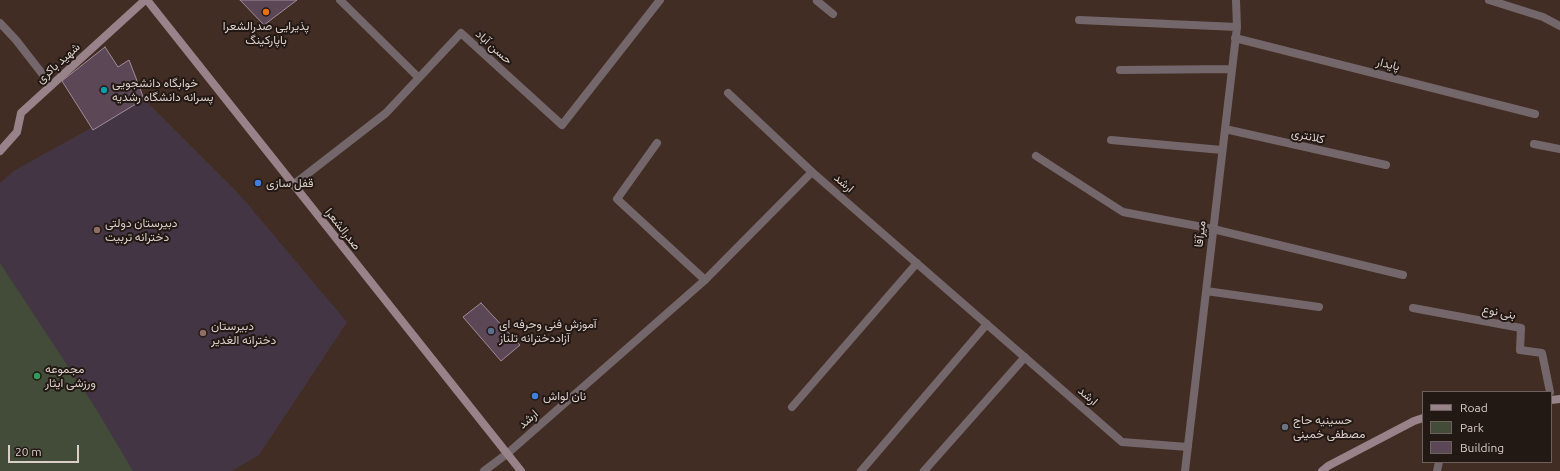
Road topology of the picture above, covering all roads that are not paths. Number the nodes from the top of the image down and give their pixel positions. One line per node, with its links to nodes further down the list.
1 (146, 0): 16 (main road, شهید باکری); 29 (main road, صدرالشعرا)
2 (340, 0): 15 (street)
3 (660, 0): 15 (street, حسن آباد)
4 (818, 0): 7 (street)
5 (1236, 0): 11 (street, میرآقا)
6 (1489, 0): 10 (street)
7 (833, 14)
8 (1079, 20): 11 (street)
9 (0, 23): 16 (street)
10 (1560, 26)
11 (1237, 27): 12 (street, میرآقا)
12 (1235, 38): 13 (street, میرآقا); 18 (street, پایدار)
13 (1232, 69): 14 (street); 19 (street, میرآقا)
14 (1120, 70)
15 (419, 78): 29 (street, حسن آباد)
16 (51, 85): 25 (main road, شهید باکری)
17 (728, 93): 28 (street)
18 (1535, 114)
19 (1225, 129): 24 (street, میرآقا); 27 (street, کلانتری)
20 (1111, 140): 24 (street)
21 (657, 143): 33 (street)
22 (1534, 144): 23 (street)
23 (1560, 149)
24 (1222, 150): 30 (street, میرآقا)
25 (0, 151)
26 (1036, 156): 30 (street)
27 (1386, 165)
28 (812, 172): 31 (street, ارشد); 33 (street, ارشد)
29 (293, 185): 43 (main road, صدرالشعرا)
30 (1213, 229): 32 (street); 34 (street, میرآقا)
31 (917, 263): 37 (street, ارشد); 40 (street)
32 (1403, 275)
33 (705, 280): 43 (street, ارشد)
34 (1206, 291): 35 (street); 42 (street, میرآقا)
35 (1319, 307)
36 (1413, 308): 39 (street, بنی نوع)
37 (987, 324): 38 (street, ارشد); 46 (street)
38 (1025, 357): 42 (street, ارشد); 47 (street)
39 (1550, 391)
40 (792, 407)
41 (1422, 418): 49 (main road)
42 (1188, 447): 48 (street, میرآقا)
43 (508, 453): 44 (street, ارشد); 45 (main road, صدرالشعرا)
44 (484, 471)
45 (521, 471)
46 (861, 471)
47 (924, 471)
48 (1185, 471)
49 (1322, 471)

